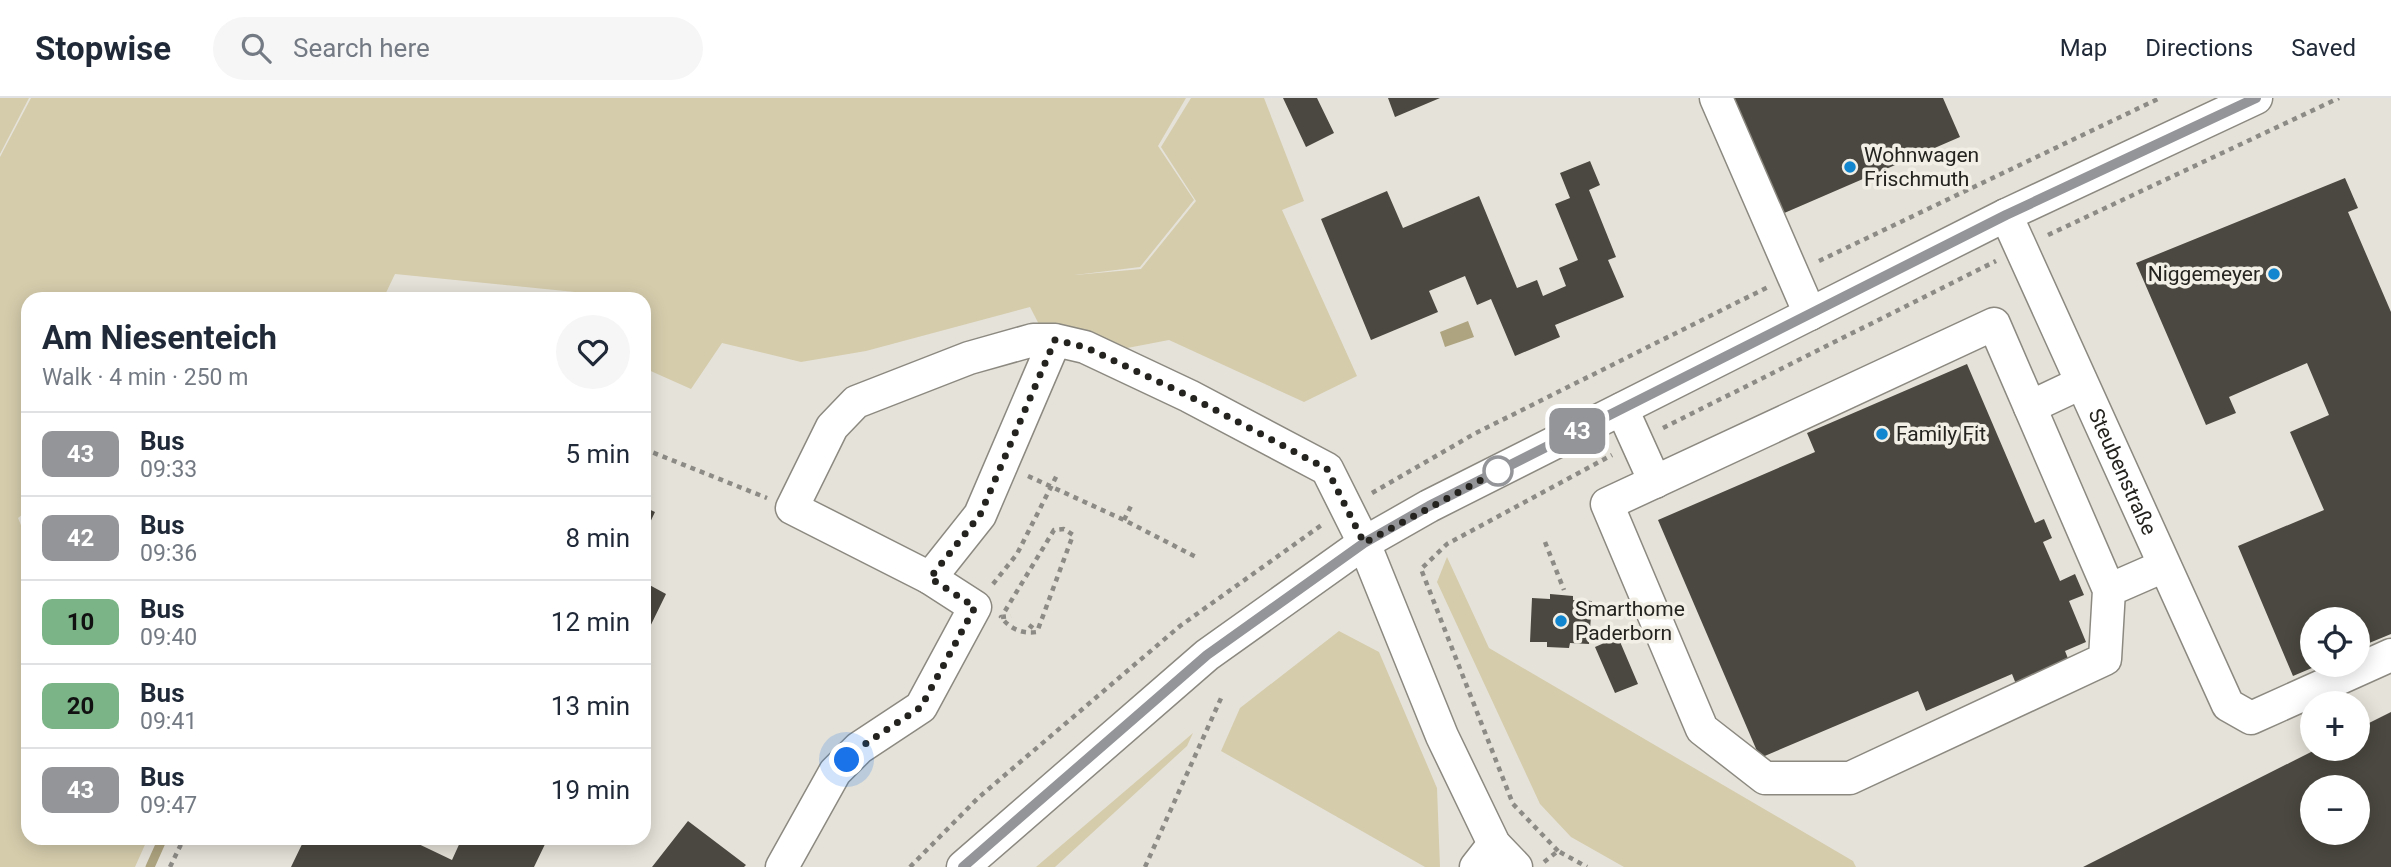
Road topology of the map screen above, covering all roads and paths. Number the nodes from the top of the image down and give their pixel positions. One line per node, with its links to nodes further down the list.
1 (1716, 98): 7 (street)
2 (2160, 98): 7 (path)
3 (2256, 98): 5 (street)
4 (2339, 98): 6 (path)
5 (2006, 215): 6 (street, Steubenstraße); 8 (street)
6 (2021, 248): 10 (street, Steubenstraße); 13 (path)
7 (1793, 275): 8 (street); 19 (path)
8 (1810, 314): 12 (street)
9 (1055, 340): 19 (street); 20 (street); 26 (street)
10 (2081, 383): 11 (street); 25 (street, Steubenstraße)
11 (2030, 407): 16 (street); 28 (street)
12 (1622, 409): 13 (street); 23 (street)
13 (1636, 442): 16 (street); 36 (path)
14 (651, 452): 20 (path)
15 (1058, 473): 17 (path)
16 (1655, 482): 28 (street)
17 (1051, 487): 21 (path); 29 (path)
18 (1131, 506): 21 (path)
19 (1347, 506): 23 (street); 40 (path)
20 (792, 508): 26 (street)
21 (1124, 520): 24 (path)
22 (1545, 542): 27 (path)
23 (1364, 543): 37 (street); 41 (street)
24 (1198, 558)
25 (2164, 566): 28 (street); 33 (street, Steubenstraße)
26 (930, 578): 29 (street)
27 (1564, 590)
28 (2109, 590)
29 (975, 607): 32 (path); 39 (street)
30 (1007, 624): 32 (path)
31 (1029, 625): 32 (path)
32 (1037, 632)
33 (2391, 655)
34 (1222, 696): 42 (path)
35 (181, 845): 38 (path)
36 (1558, 851): 44 (path); 45 (path)
37 (1485, 855): 43 (street)
38 (170, 867)
39 (782, 867)
40 (910, 867)
41 (963, 867)
42 (1144, 867)
43 (1516, 867)
44 (1538, 867)
45 (1587, 867)

